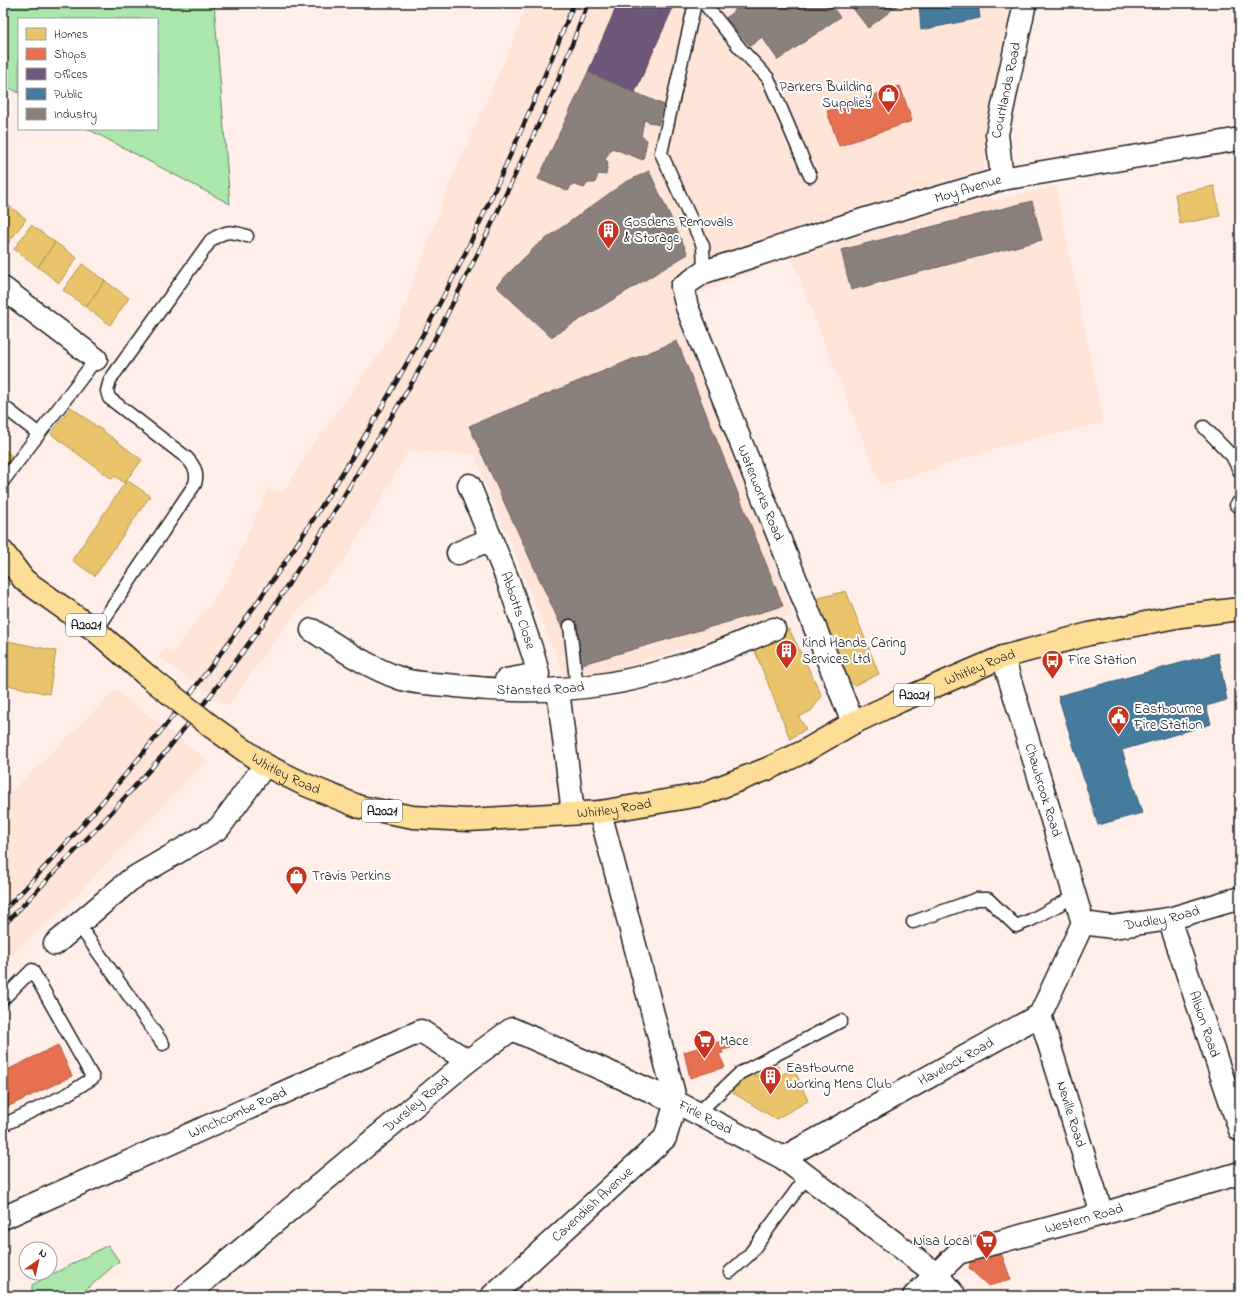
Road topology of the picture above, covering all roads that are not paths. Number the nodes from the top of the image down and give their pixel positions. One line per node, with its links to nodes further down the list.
1 (695, 3): 8 (lane)
2 (704, 3): 5 (lane)
3 (1025, 3): 6 (street, Courtlands Road)
4 (1240, 139): 6 (street, Moy Avenue)
5 (810, 176)
6 (1002, 179): 8 (street, Moy Avenue)
7 (247, 236): 26 (lane)
8 (704, 272): 30 (street, Waterworks Road)
9 (3, 288): 10 (street)
10 (96, 359): 13 (lane)
11 (3, 406): 13 (lane)
12 (1204, 427): 14 (lane)
13 (39, 434): 16 (lane)
14 (1236, 454): 15 (lane)
15 (1240, 472)
16 (3, 481)
17 (469, 485): 18 (street, Abbotts Close)
18 (491, 539): 20 (street); 28 (street, Abbotts Close)
19 (3, 552): 21 (main road, A2021)
20 (458, 553)
21 (14, 582): 26 (main road, Whitley Road / A2021)
22 (1240, 609): 27 (main road, Whitley Road / A2021)
23 (570, 626): 29 (lane)
24 (774, 629): 29 (street, Stansted Road)
25 (312, 630): 28 (street, Stansted Road)
26 (96, 631): 31 (main road, Whitley Road / A2021, bridge)
27 (1003, 657): 30 (main road, Whitley Road / A2021); 34 (street, Chawbrook Road)
28 (471, 688): 29 (street, Stansted Road)
29 (568, 690): 33 (street)
30 (852, 723): 32 (main road, Whitley Road / A2021)
31 (265, 765): 33 (main road, Whitley Road / A2021); 39 (street)
32 (600, 812): 33 (main road, Whitley Road / A2021); 47 (street, Firle Road)
33 (573, 813)
34 (1075, 896): 37 (lane); 38 (street, Chawbrook Road)
35 (1240, 898): 36 (street, Dudley Road)
36 (1169, 919): 38 (street, Dudley Road); 46 (street, Albion Road)
37 (913, 922)
38 (1083, 923): 42 (street)
39 (78, 924): 40 (street); 44 (lane)
40 (55, 944)
41 (3, 998): 49 (lane)
42 (1040, 1015): 51 (street, Havelock Road); 54 (street, Neville Road)
43 (841, 1021): 48 (lane)
44 (163, 1044)
45 (468, 1060): 47 (street, Dursley Road); 55 (street, Winchcombe Road); 58 (street, Dursley Road)
46 (1234, 1092): 50 (street, Albion Road)
47 (676, 1102): 48 (street, Firle Road); 59 (street, Cavendish Avenue)
48 (698, 1113): 51 (street, Firle Road)
49 (3, 1125)
50 (1240, 1130)
51 (783, 1158): 53 (street, Firle Road)
52 (1240, 1173): 54 (street, Western Road)
53 (807, 1176): 56 (lane); 57 (street, Firle Road)
54 (1102, 1214): 57 (street, Western Road)
55 (3, 1218)
56 (730, 1272)
57 (936, 1274): 60 (street, Western Road); 61 (street, Firle Road)
58 (186, 1296)
59 (492, 1296)
60 (914, 1296)
61 (954, 1296)

